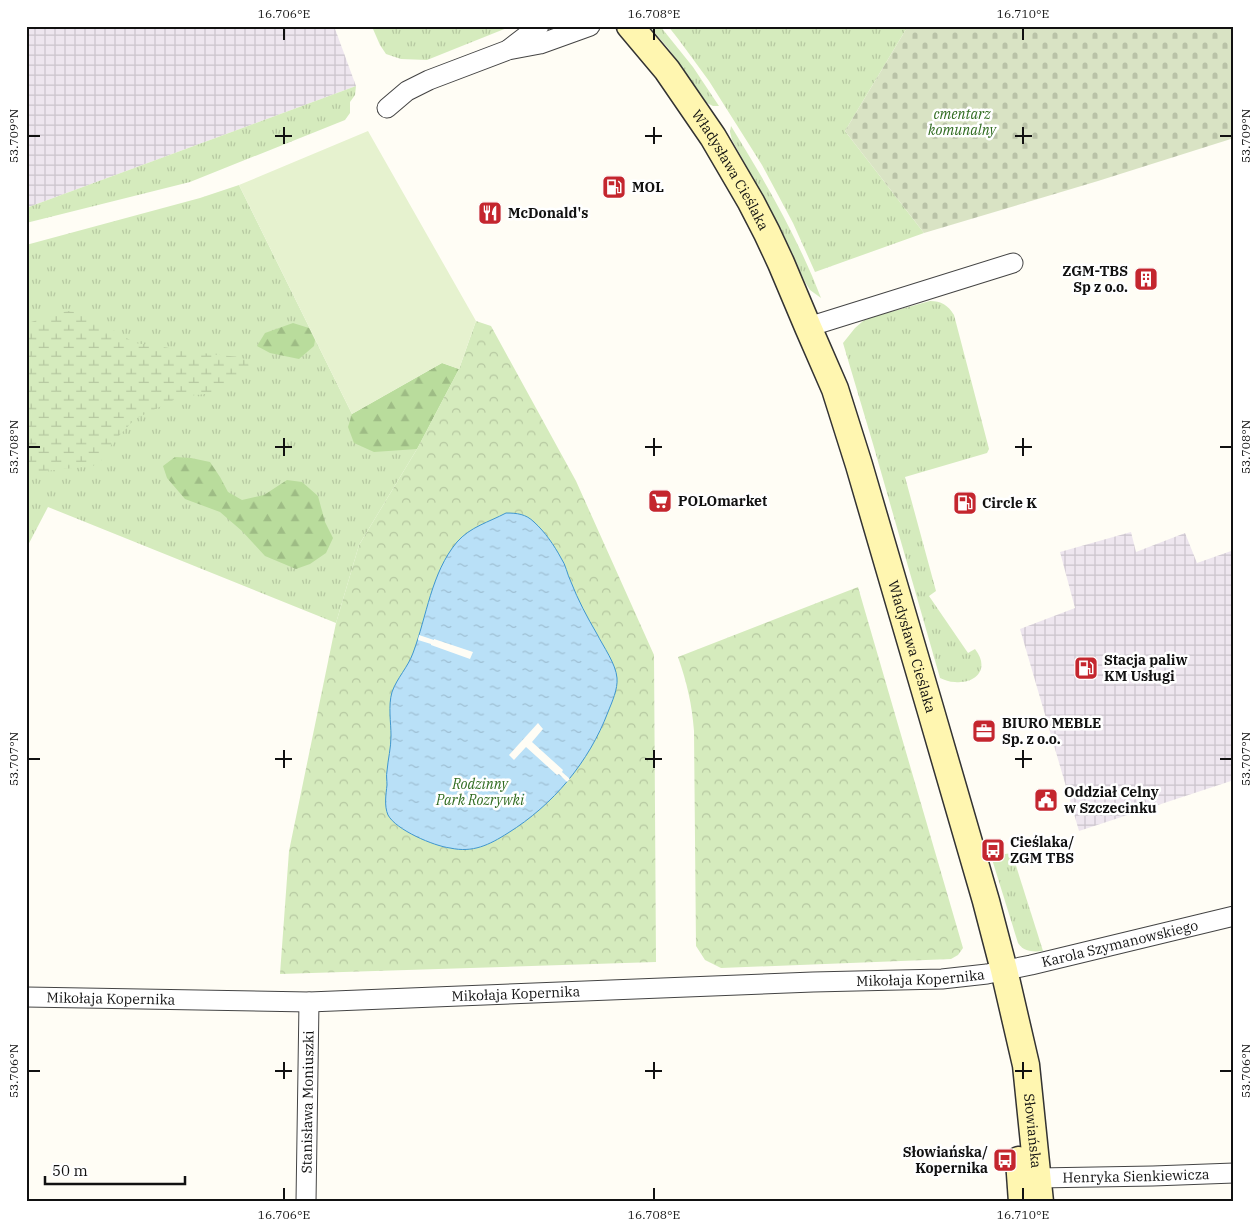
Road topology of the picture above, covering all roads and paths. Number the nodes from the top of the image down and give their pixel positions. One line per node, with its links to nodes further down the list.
1 (539, 26): 4 (street)
2 (590, 26): 4 (street)
3 (630, 26): 7 (street, Władysława Cieślaka)
4 (508, 50): 5 (street)
5 (387, 108)
6 (1013, 263): 7 (street)
7 (808, 327): 9 (street, Władysława Cieślaka)
8 (1234, 916): 9 (street, Karola Szymanowskiego)
9 (996, 972): 11 (street, Mikołaja Kopernika); 13 (street, Słowiańska); 15 (street, Słowiańska)
10 (26, 997): 11 (street, Mikołaja Kopernika)
11 (309, 1002): 14 (street, Stanisława Moniuszki)
12 (1234, 1173): 13 (street, Henryka Sienkiewicza)
13 (1039, 1190)
14 (306, 1202)
15 (1022, 1202)

